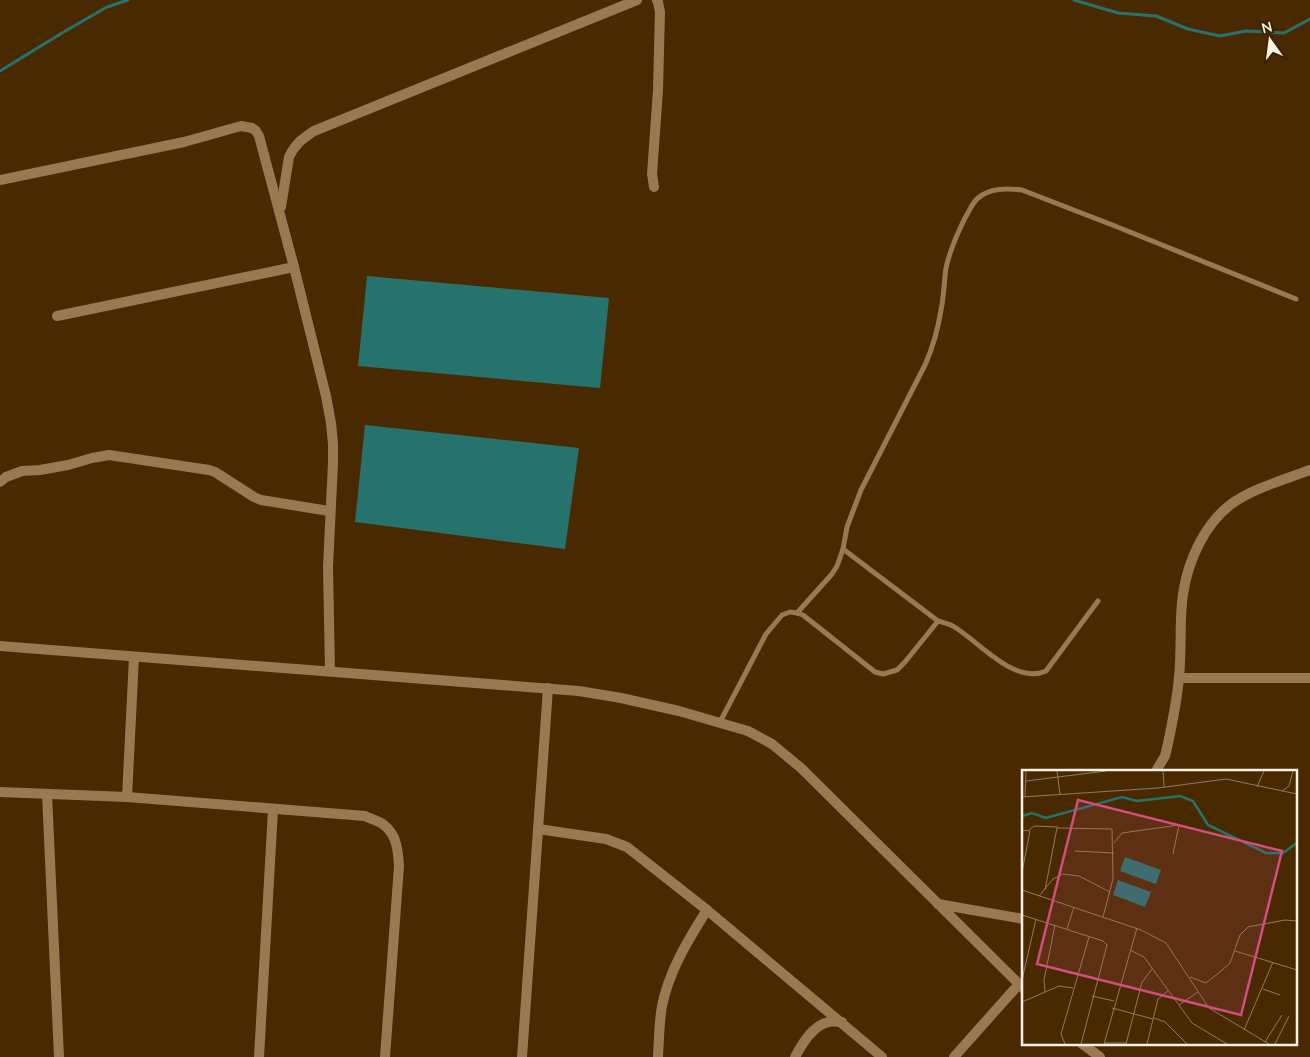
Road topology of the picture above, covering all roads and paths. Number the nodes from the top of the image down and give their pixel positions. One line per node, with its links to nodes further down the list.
1 (637, 0): 5 (street)
2 (657, 0): 4 (street)
3 (0, 180): 5 (street)
4 (654, 187)
5 (280, 213): 6 (street)
6 (294, 267): 8 (street); 11 (street)
7 (1296, 299): 12 (lane)
8 (58, 316)
9 (1310, 470): 19 (street)
10 (0, 482): 11 (street)
11 (329, 511): 18 (street)
12 (842, 549): 14 (lane); 15 (lane)
13 (1098, 601): 15 (lane)
14 (797, 613): 15 (lane); 22 (lane)
15 (938, 621)
16 (0, 646): 17 (street)
17 (134, 656): 18 (street); 26 (street)
18 (330, 671): 21 (street)
19 (1179, 678): 20 (street); 23 (street)
20 (1310, 678)
21 (548, 688): 22 (street); 28 (street)
22 (720, 722): 29 (street)
23 (1157, 770)
24 (0, 792): 25 (street)
25 (47, 794): 26 (street); 35 (street)
26 (128, 797): 27 (street)
27 (273, 810): 36 (street); 37 (street)
28 (538, 829): 30 (street); 38 (street)
29 (938, 904): 31 (street); 32 (street)
30 (707, 910): 33 (street); 39 (street)
31 (1022, 919)
32 (1022, 987): 42 (street)
33 (842, 1022): 40 (street); 41 (street)
34 (1081, 1044): 43 (street)
35 (60, 1057)
36 (259, 1057)
37 (385, 1057)
38 (522, 1057)
39 (658, 1057)
40 (795, 1057)
41 (882, 1057)
42 (954, 1057)
43 (1100, 1057)

